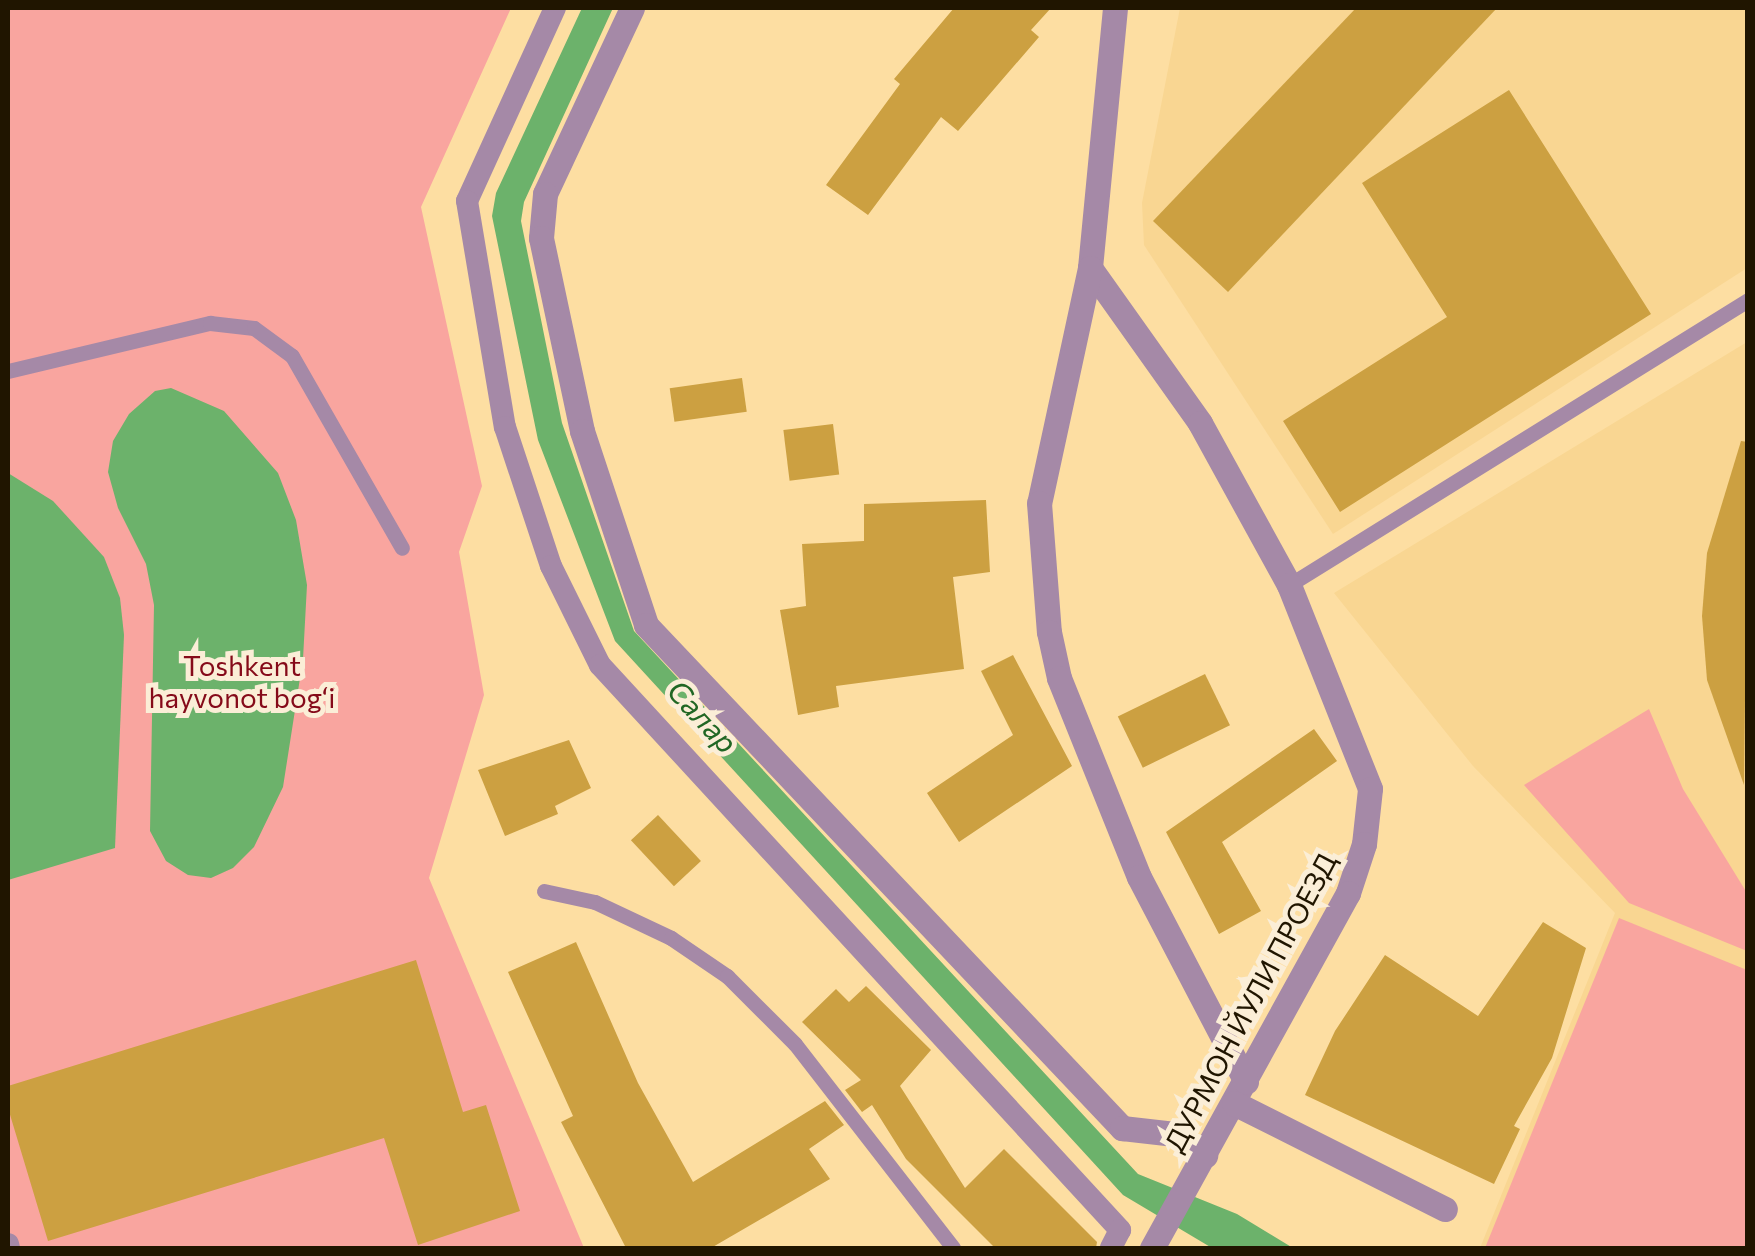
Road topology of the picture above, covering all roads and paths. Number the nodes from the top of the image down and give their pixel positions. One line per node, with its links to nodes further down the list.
1 (555, 8): 15 (street)
2 (632, 8): 11 (street)
3 (1114, 8): 4 (street)
4 (1090, 268): 8 (street, ДУРМОН ЙУЛИ ПРОЕЗД); 10 (street)
5 (1748, 300): 8 (lane)
6 (8, 372): 7 (lane)
7 (402, 548)
8 (1289, 584): 10 (street, ДУРМОН ЙУЛИ ПРОЕЗД)
9 (544, 891): 14 (lane)
10 (1240, 1093): 11 (street, ДУРМОН ЙУЛИ ПРОЕЗД); 12 (street)
11 (1199, 1167): 13 (street, ДУРМОН ЙУЛИ ПРОЕЗД)
12 (1445, 1210)
13 (1153, 1247)
14 (953, 1248)
15 (1111, 1248)

